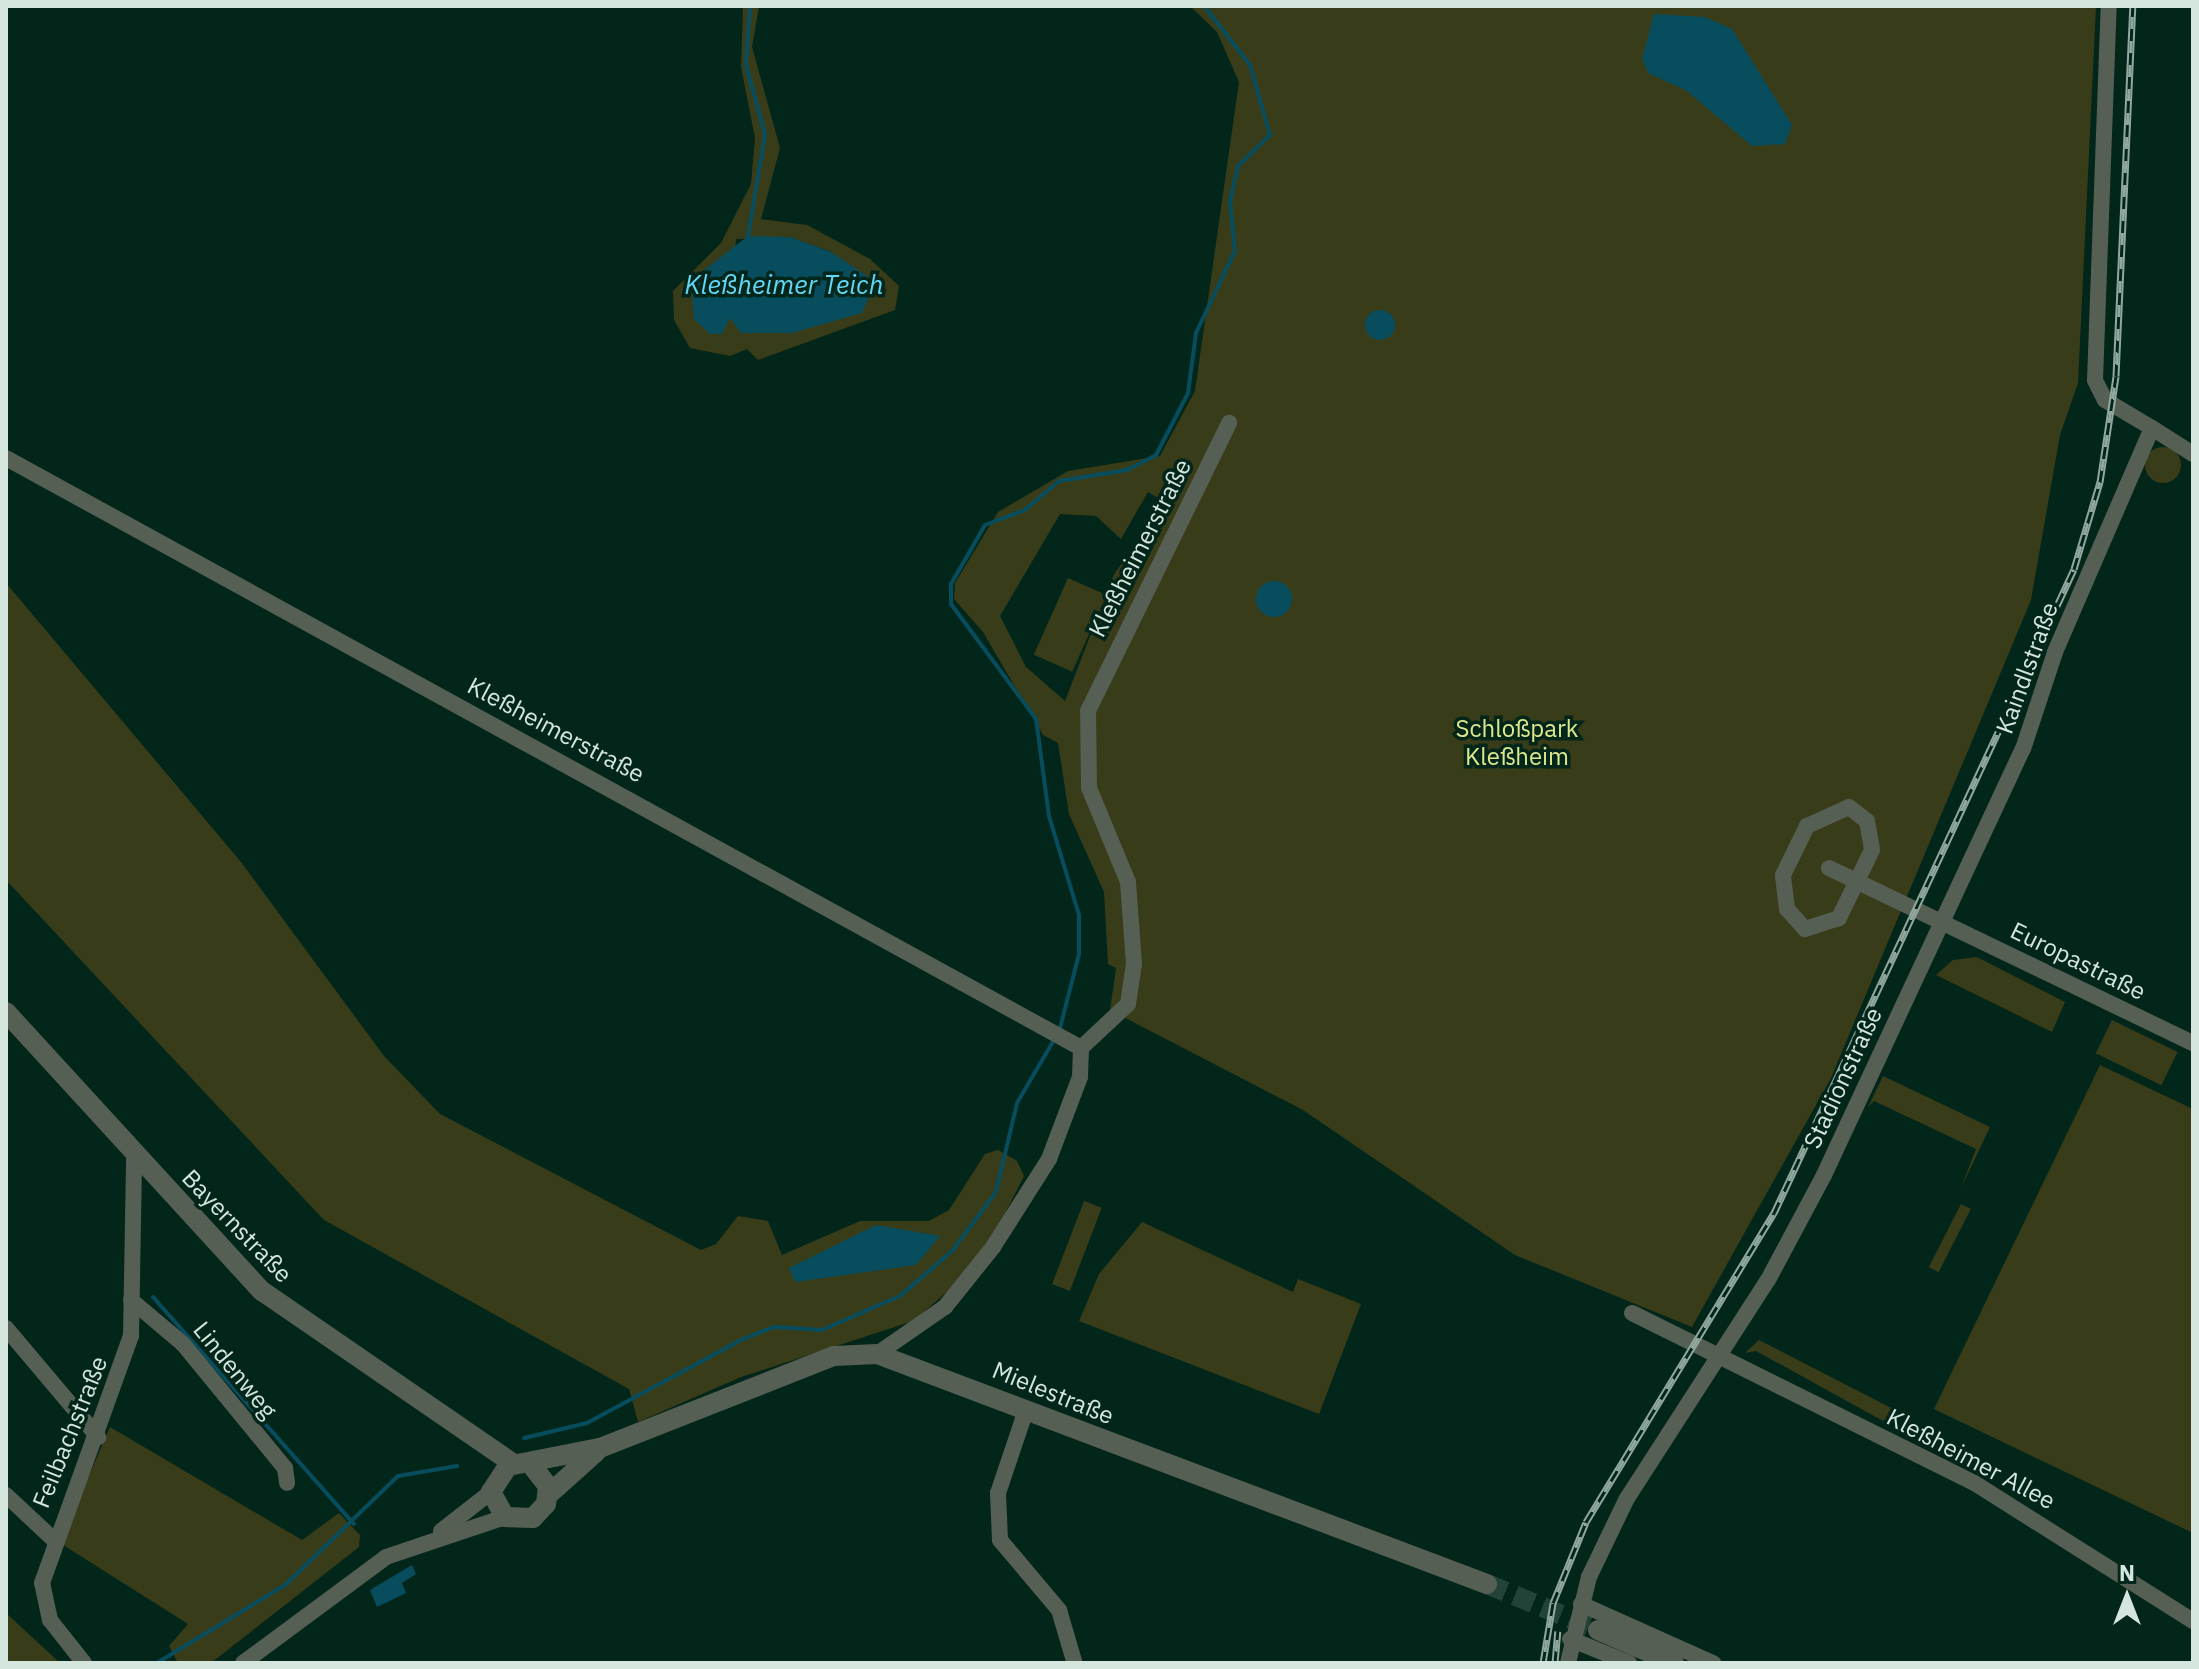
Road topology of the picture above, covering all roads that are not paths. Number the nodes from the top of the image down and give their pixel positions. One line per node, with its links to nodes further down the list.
1 (2109, 6): 3 (street)
2 (1229, 423): 11 (street, Kleßheimerstraße)
3 (2152, 428): 4 (street); 8 (street, Kaindlstraße)
4 (2193, 454)
5 (6, 458): 11 (street, Kleßheimerstraße)
6 (1829, 868): 7 (street)
7 (1858, 882): 7 (street); 8 (street)
8 (1942, 922): 10 (street, Europastraße); 17 (street, Stadionstraße)
9 (6, 1012): 12 (street, Bayernstraße)
10 (2193, 1043)
11 (1081, 1048): 16 (street)
12 (134, 1156): 13 (street, Feilbachstraße); 21 (street, Bayernstraße)
13 (131, 1300): 19 (street, Feilbachstraße); 22 (street, Lindenweg)
14 (1632, 1313): 17 (street, Kleßheimer Allee)
15 (6, 1328): 19 (street)
16 (877, 1354): 18 (street, Mielestraße); 20 (street, Mielestraße)
17 (1716, 1357): 29 (street, Stadionstraße); 30 (street, Kleßheimer Allee)
18 (1026, 1410): 28 (street, Mielestraße); 33 (street)
19 (98, 1437): 27 (street, Feilbachstraße)
20 (600, 1448): 21 (street, Mielestraße); 24 (street, Mielestraße)
21 (509, 1474): 24 (street); 25 (street); 26 (street)
22 (287, 1483)
23 (6, 1495): 27 (street)
24 (548, 1495): 25 (street, Mielestraße)
25 (505, 1517): 26 (street)
26 (434, 1537): 35 (street)
27 (53, 1539): 34 (street, Feilbachstraße)
28 (1487, 1584)
29 (1581, 1604): 32 (street, Stadionstraße); 39 (street)
30 (2193, 1621)
31 (1598, 1630): 38 (street)
32 (1570, 1639): 36 (street, Stadionstraße); 37 (street)
33 (1074, 1661)
34 (84, 1663)
35 (243, 1663)
36 (1568, 1663)
37 (1629, 1663)
38 (1674, 1663)
39 (1713, 1663)

